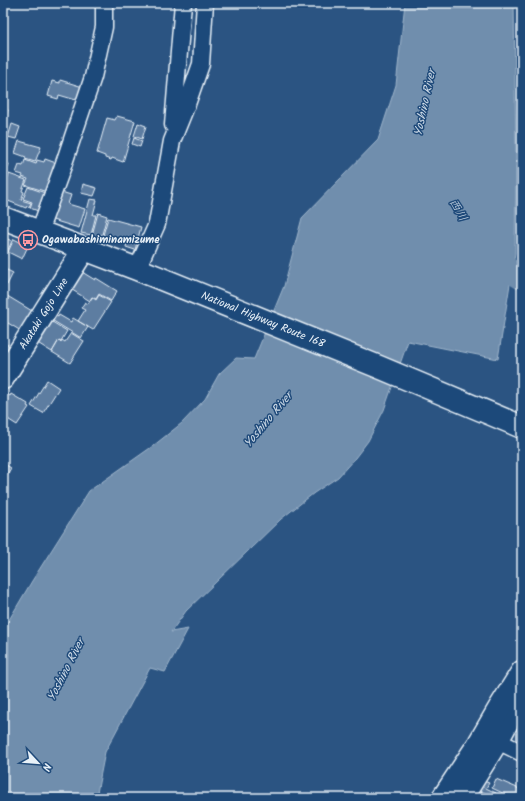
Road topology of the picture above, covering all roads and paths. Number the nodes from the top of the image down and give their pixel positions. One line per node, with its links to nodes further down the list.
1 (104, 3): 6 (street)
2 (182, 3): 4 (street)
3 (205, 3): 4 (street)
4 (172, 141): 8 (street)
5 (3, 218): 6 (main road, National Highway Route 168)
6 (39, 232): 7 (main road, National Highway Route 168)
7 (84, 249): 8 (main road, National Highway Route 168); 9 (main road, Akataki Gojo Line)
8 (141, 271): 10 (main road, National Highway Route 168)
9 (3, 378)
10 (522, 427)
11 (522, 672): 15 (main road)
12 (522, 702): 13 (street)
13 (500, 742): 14 (street); 16 (street)
14 (522, 754)
15 (443, 798)
16 (465, 798)

